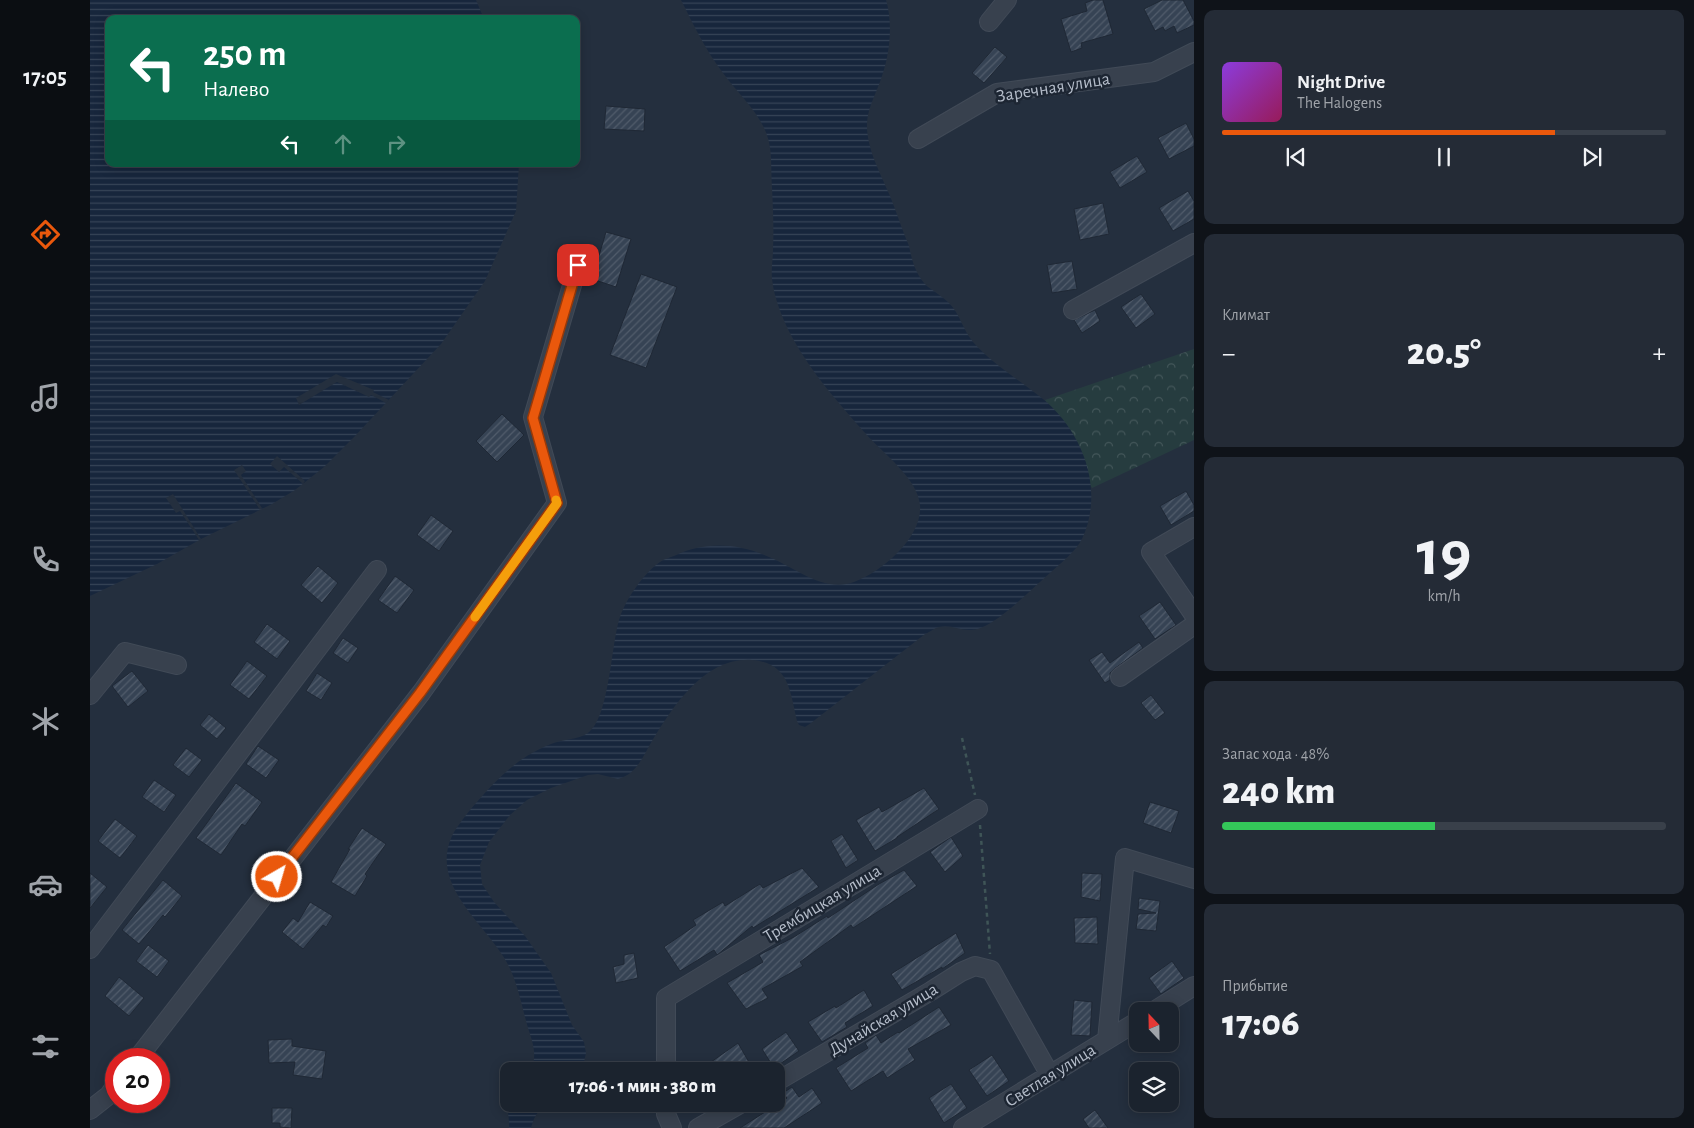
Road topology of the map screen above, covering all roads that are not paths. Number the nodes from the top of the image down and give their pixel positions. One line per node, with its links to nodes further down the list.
1 (1007, 0): 2 (street)
2 (989, 22)
3 (1194, 52): 4 (street, Заречная улица)
4 (918, 139)
5 (1194, 243): 7 (street)
6 (578, 265): 22 (street)
7 (1073, 310)
8 (1194, 527): 10 (street)
9 (377, 570): 17 (street)
10 (1194, 614)
11 (1194, 626): 13 (street)
12 (176, 665): 14 (street)
13 (1120, 677)
14 (90, 694)
15 (978, 809): 23 (street, Трембицкая улица)
16 (1194, 879): 21 (street)
17 (90, 949)
18 (1194, 986): 19 (street)
19 (1168, 1002)
20 (1129, 1027): 21 (street, Светлая улица)
21 (1107, 1040): 24 (street, Светлая улица)
22 (146, 1048)
23 (666, 1062)
24 (1050, 1075): 25 (street, Дунайская улица); 32 (street, Светлая улица)
25 (785, 1077)
26 (105, 1098): 27 (street)
27 (90, 1110)
28 (666, 1112): 30 (street)
29 (726, 1112): 31 (street)
30 (672, 1128)
31 (698, 1128)
32 (963, 1128)

